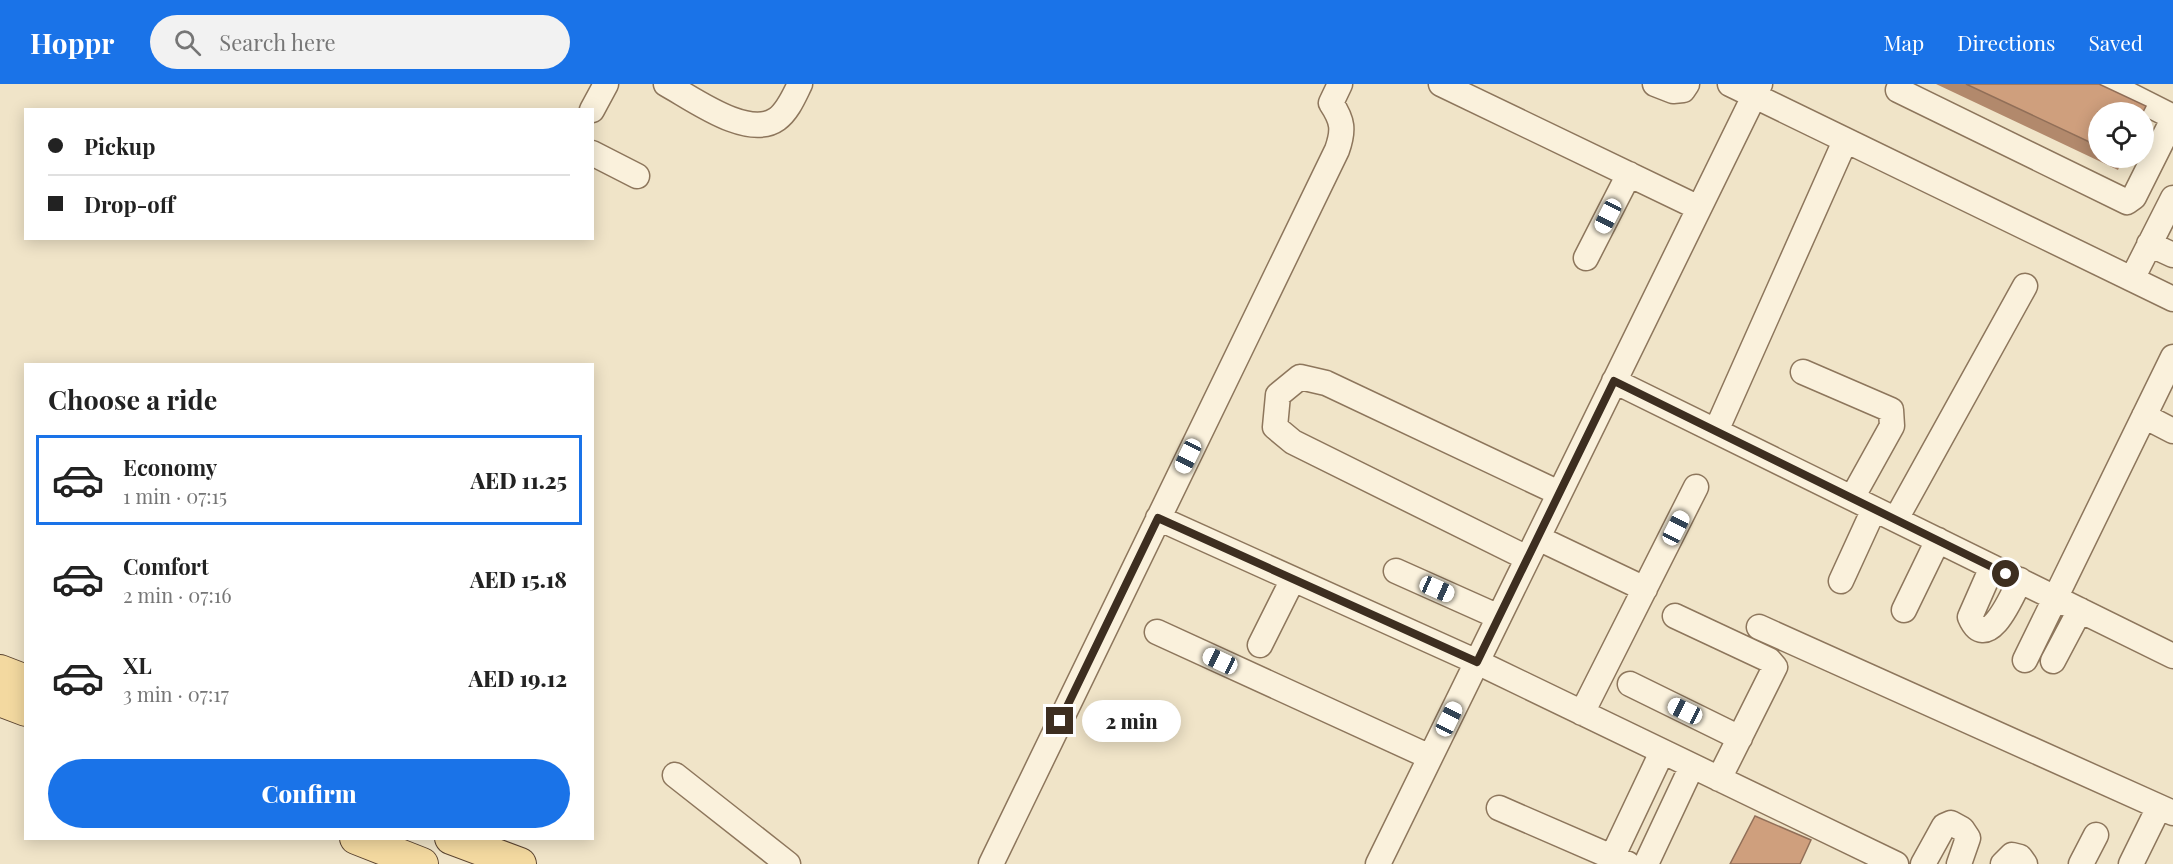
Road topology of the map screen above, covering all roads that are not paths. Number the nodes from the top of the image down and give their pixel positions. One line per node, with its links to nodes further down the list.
1 (606, 84): 12 (street)
2 (666, 84): 3 (street)
3 (800, 84)
4 (1340, 84): 36 (street)
5 (1441, 84): 16 (street)
6 (1656, 84): 7 (street)
7 (1687, 84)
8 (1730, 84): 10 (street)
9 (2108, 84): 13 (street)
10 (1757, 90): 14 (street); 19 (street)
11 (1898, 90): 13 (street)
12 (593, 108)
13 (2173, 118)
14 (1845, 141): 23 (street); 30 (street)
15 (594, 154): 17 (street)
16 (1629, 174): 19 (street); 22 (street)
17 (637, 176)
18 (2173, 198): 20 (street)
19 (1699, 208): 28 (street)
20 (2149, 244): 21 (street); 23 (street)
21 (2173, 255)
22 (1587, 258)
23 (2132, 279): 25 (street)
24 (2025, 286): 37 (street)
25 (2173, 299)
26 (2173, 357): 29 (street)
27 (1803, 372): 34 (street)
28 (1614, 381): 30 (street); 33 (street)
29 (2144, 416): 31 (street); 46 (street)
30 (1716, 431): 34 (street)
31 (2173, 431)
32 (1696, 487): 45 (street)
33 (1559, 493): 39 (street); 39 (street)
34 (1852, 498): 35 (street)
35 (1874, 509): 37 (street); 44 (street)
36 (1158, 518): 42 (street); 79 (street)
37 (1896, 519): 38 (street)
38 (1938, 540): 40 (street); 47 (street)
39 (1533, 548): 45 (street); 50 (street)
40 (1992, 567): 43 (street); 43 (street)
41 (1396, 571): 50 (street)
42 (1293, 579): 53 (street); 57 (street)
43 (2020, 580): 46 (street)
44 (1841, 581)
45 (1645, 589): 63 (street)
46 (2056, 598): 48 (street); 55 (street)
47 (1904, 610)
48 (2080, 610): 54 (street); 56 (street)
49 (1675, 616): 64 (street)
50 (1499, 617): 57 (street)
51 (1759, 627): 71 (street)
52 (1157, 632): 66 (street)
53 (1260, 645)
54 (2173, 656)
55 (2025, 660)
56 (2054, 661)
57 (1477, 662): 63 (street); 66 (street)
58 (0, 671): 59 (main road)
59 (24, 680)
60 (1630, 684): 64 (street)
61 (0, 700): 62 (main road)
62 (24, 709)
63 (1582, 713): 65 (street)
64 (1740, 738): 69 (street)
65 (1662, 752): 67 (street); 75 (street)
66 (1430, 757): 80 (street)
67 (1692, 766): 69 (street); 81 (street)
68 (675, 775): 78 (street)
69 (1719, 779): 82 (street)
70 (1500, 808): 75 (street)
71 (2166, 810): 88 (street)
72 (2096, 835): 87 (street)
73 (361, 840): 76 (main road)
74 (457, 840): 77 (main road)
75 (1617, 862)
76 (422, 864)
77 (520, 864)
78 (788, 864)
79 (991, 864)
80 (1378, 864)
81 (1646, 864)
82 (1896, 864)
83 (1923, 864): 84 (street)
84 (1959, 864)
85 (2003, 864): 86 (street)
86 (2025, 864)
87 (2081, 864)
88 (2131, 864)

